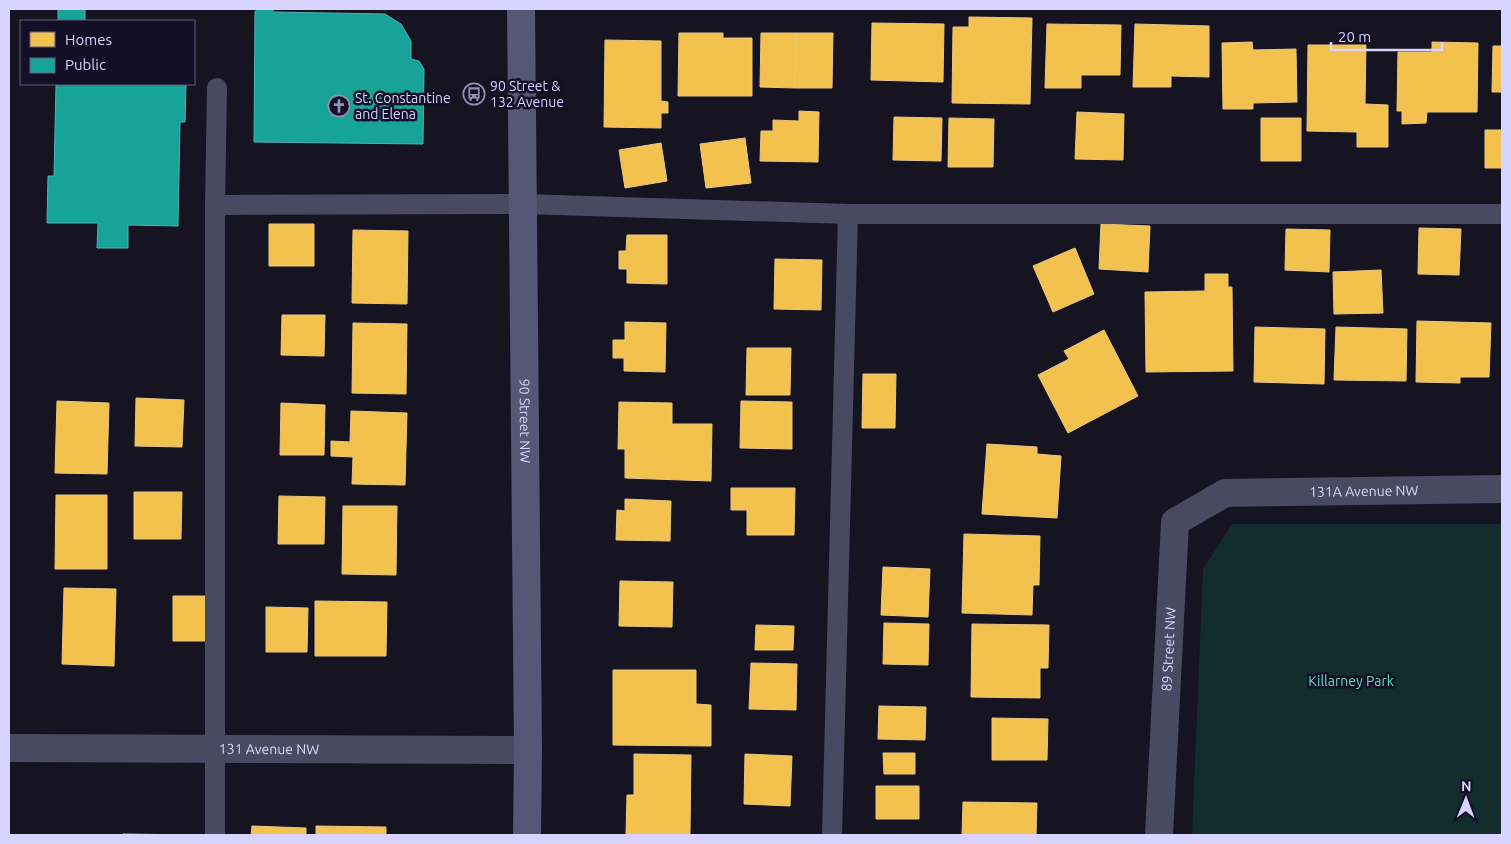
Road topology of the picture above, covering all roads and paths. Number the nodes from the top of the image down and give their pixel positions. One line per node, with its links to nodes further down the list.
1 (521, 9): 4 (street, 90 Street NW)
2 (217, 88): 3 (lane)
3 (215, 204): 4 (lane); 10 (lane)
4 (523, 204): 5 (lane); 11 (street, 90 Street NW)
5 (848, 214): 6 (lane); 14 (lane)
6 (1502, 214)
7 (1502, 489): 8 (street, 131A Avenue NW)
8 (1225, 493): 15 (street, 89 Street NW)
9 (9, 748): 10 (street, 131 Avenue NW)
10 (215, 750): 11 (street, 131 Avenue NW); 12 (lane)
11 (528, 750): 13 (street, 90 Street NW)
12 (215, 835)
13 (526, 835)
14 (832, 835)
15 (1159, 835)

